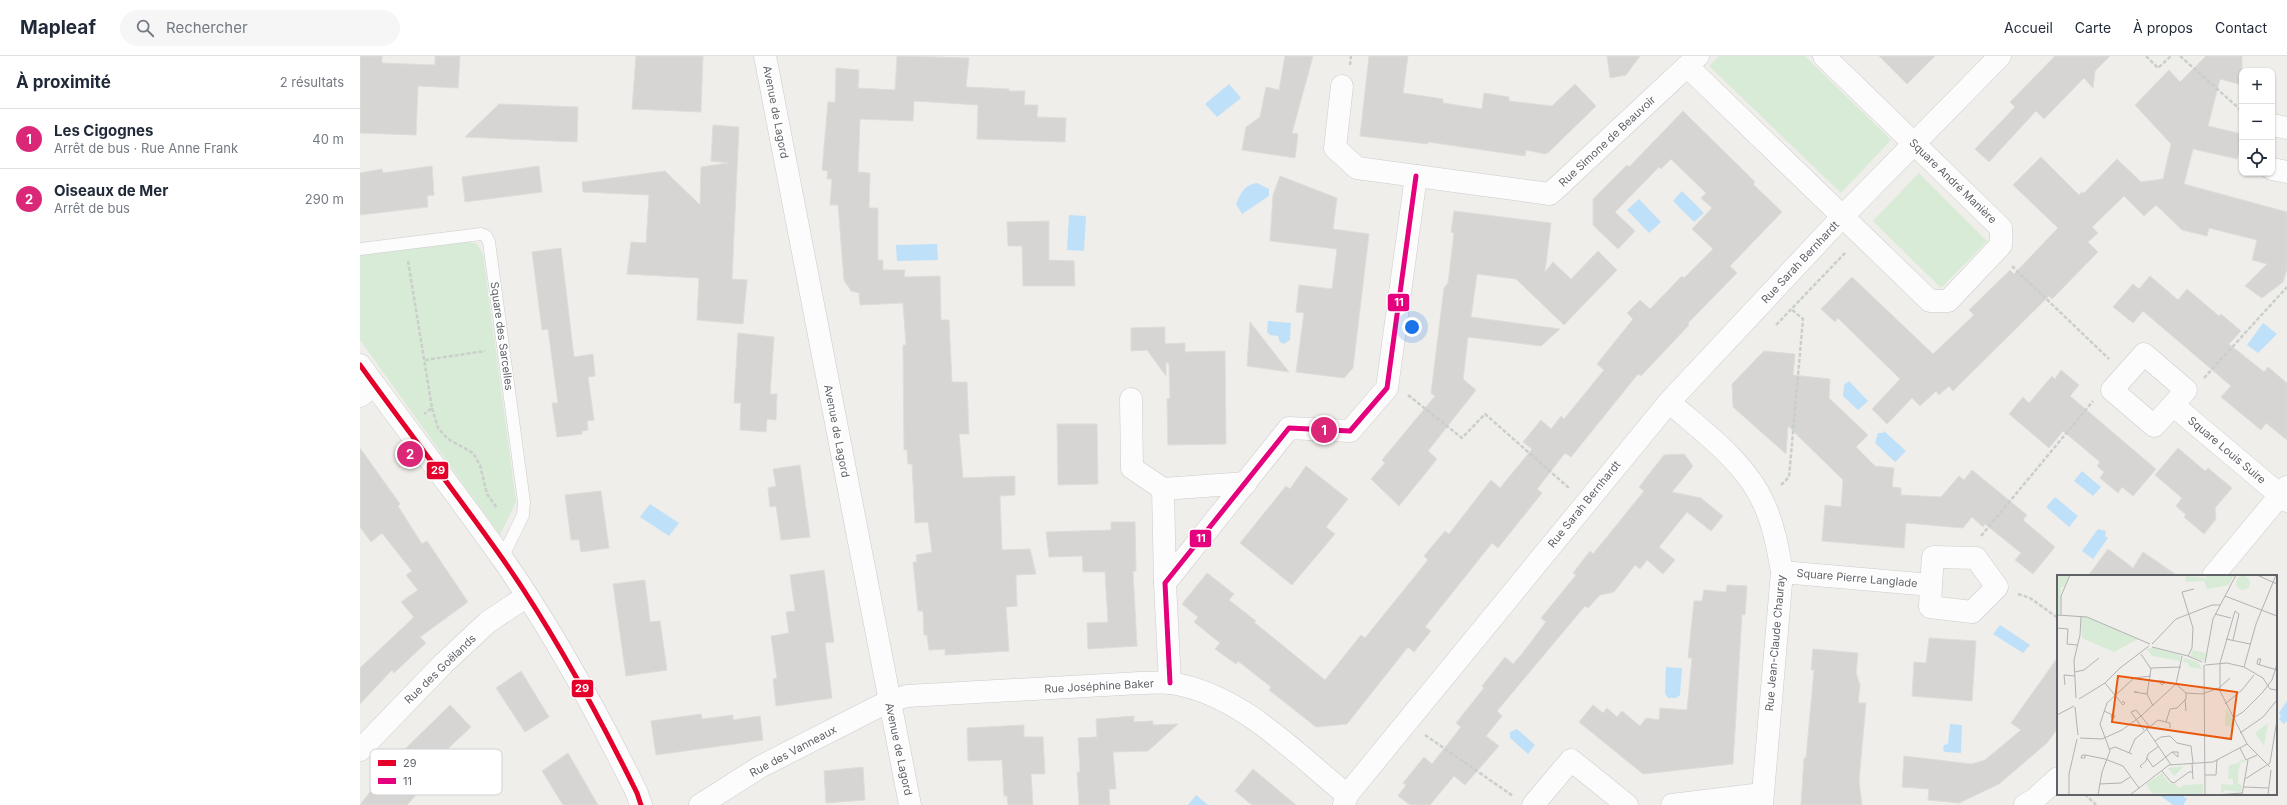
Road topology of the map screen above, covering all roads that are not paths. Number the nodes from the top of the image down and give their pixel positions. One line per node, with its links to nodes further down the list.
1 (765, 56): 29 (street, Avenue de Lagord)
2 (1824, 56): 8 (street, Square André Manière)
3 (2000, 56): 8 (street, Rue Sarah Bernhardt)
4 (1693, 61): 11 (street, Rue Simone de Beauvoir); 12 (street, Square André Manière)
5 (1342, 86): 11 (street, Rue Simone de Beauvoir)
6 (2275, 126): 7 (street)
7 (2287, 128)
8 (1913, 143): 12 (street, Rue Sarah Bernhardt); 12 (street, Square André Manière)
9 (2275, 170): 10 (street)
10 (2287, 172)
11 (1416, 176): 19 (street)
12 (1842, 217): 18 (street, Rue Sarah Bernhardt)
13 (360, 249): 22 (lane, Square des Sarcelles)
14 (360, 365): 15 (street)
15 (367, 390): 22 (street)
16 (2180, 397): 16 (street, Square Louis Suire); 21 (street, Square Louis Suire)
17 (1131, 399): 20 (street)
18 (1669, 402): 23 (street, Rue Jean-Claude Chauray); 32 (street, Rue Sarah Bernhardt)
19 (1246, 483): 20 (street); 25 (street)
20 (1163, 489): 25 (street)
21 (2285, 494): 24 (street)
22 (502, 558): 27 (street)
23 (1782, 572): 26 (street, Square Pierre Langlade); 33 (street, Rue Jean-Claude Chauray)
24 (2214, 575)
25 (1165, 583): 28 (street)
26 (1931, 585): 26 (street, Square Pierre Langlade)
27 (527, 596): 30 (street, Rue des Goëlands); 35 (street)
28 (1170, 683): 29 (street, Rue Joséphine Baker); 32 (street, Rue Joséphine Baker)
29 (889, 701): 36 (street, Rue des Vanneaux); 37 (street, Avenue de Lagord)
30 (360, 750)
31 (2057, 779): 40 (street)
32 (1345, 800)
33 (1762, 800): 39 (street)
34 (1523, 801): 38 (street)
35 (641, 805)
36 (700, 805)
37 (910, 805)
38 (1627, 805)
39 (1672, 805)
40 (2025, 805)

